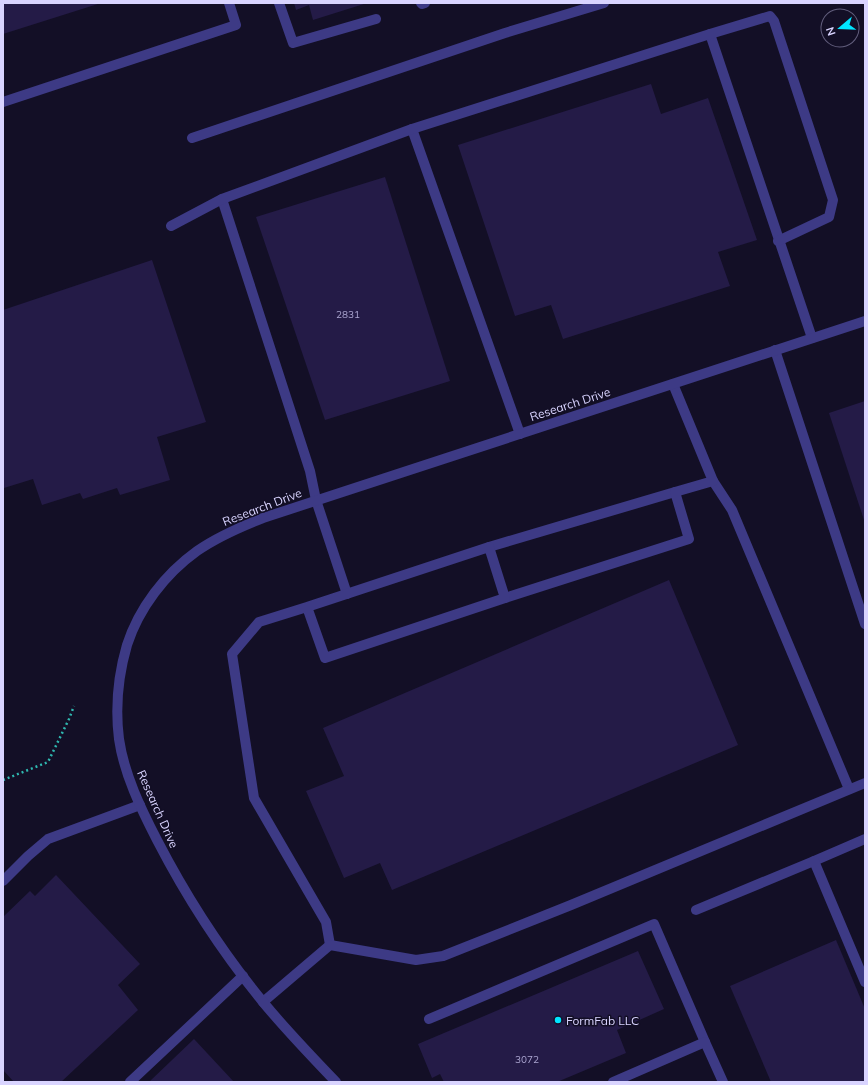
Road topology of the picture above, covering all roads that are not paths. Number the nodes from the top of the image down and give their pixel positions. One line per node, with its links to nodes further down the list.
1 (229, 3): 8 (street)
2 (279, 3): 6 (street)
3 (421, 3): 4 (street)
4 (426, 3)
5 (604, 3): 10 (street)
6 (376, 19)
7 (710, 34): 9 (street); 13 (street); 13 (street)
8 (3, 102)
9 (412, 130): 11 (street); 18 (street)
10 (192, 138)
11 (222, 199): 12 (street); 21 (street)
12 (171, 226)
13 (778, 241): 15 (street)
14 (865, 321): 15 (street, Research Drive)
15 (812, 338): 16 (street, Research Drive)
16 (776, 350): 17 (street, Research Drive); 26 (street)
17 (673, 384): 18 (street, Research Drive); 19 (street)
18 (520, 434): 21 (street, Research Drive)
19 (713, 481): 20 (street); 28 (street)
20 (675, 492): 22 (street); 24 (street)
21 (316, 500): 23 (street); 29 (street, Research Drive)
22 (489, 547): 23 (street); 24 (street)
23 (347, 594): 25 (street)
24 (505, 598): 25 (street)
25 (307, 607): 34 (street)
26 (865, 624)
27 (865, 783): 28 (street)
28 (849, 789): 34 (street)
29 (140, 805): 32 (street); 35 (street, Research Drive)
30 (865, 839): 31 (street)
31 (814, 861): 33 (street); 36 (street)
32 (3, 881)
33 (696, 910)
34 (330, 945): 37 (street)
35 (243, 976): 37 (street, Research Drive); 40 (street)
36 (865, 982)
37 (264, 1002): 41 (street, Research Drive)
38 (429, 1019): 39 (street)
39 (705, 1042): 42 (street); 43 (street)
40 (130, 1082)
41 (336, 1082)
42 (613, 1082)
43 (723, 1082)

